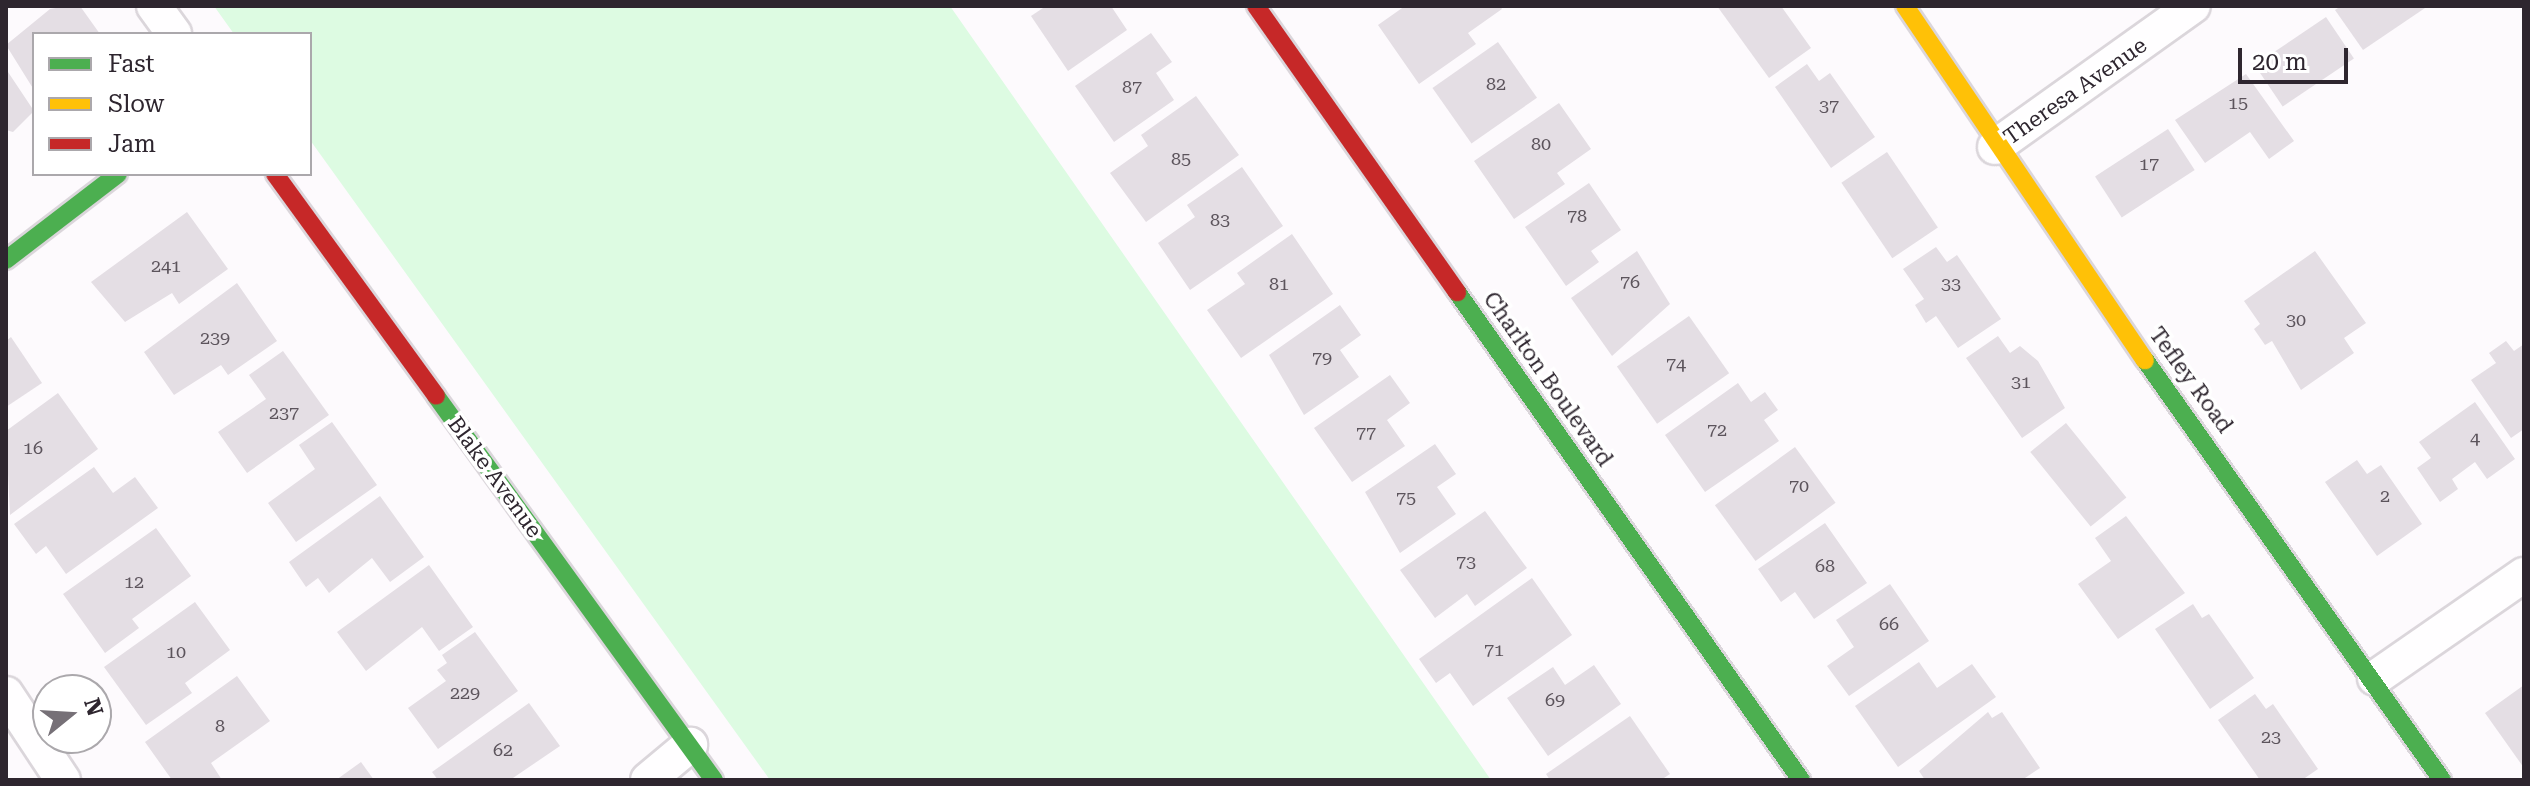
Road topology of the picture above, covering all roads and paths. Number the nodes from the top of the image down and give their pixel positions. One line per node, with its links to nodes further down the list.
1 (154, 6): 5 (street)
2 (1256, 6): 17 (street, Charlton Boulevard)
3 (1905, 6): 6 (street, Tefley Road)
4 (2193, 6): 6 (street, Theresa Avenue)
5 (173, 32)
6 (1995, 147): 11 (street, Tefley Road)
7 (115, 176): 9 (street)
8 (276, 176): 13 (street, Blake Avenue)
9 (6, 260)
10 (2524, 575): 11 (street)
11 (2375, 678): 18 (street, Tefley Road)
12 (6, 694): 14 (street)
13 (690, 745): 15 (street); 16 (street, Blake Avenue)
14 (63, 780)
15 (648, 780)
16 (714, 780)
17 (1801, 780)
18 (2442, 780)

